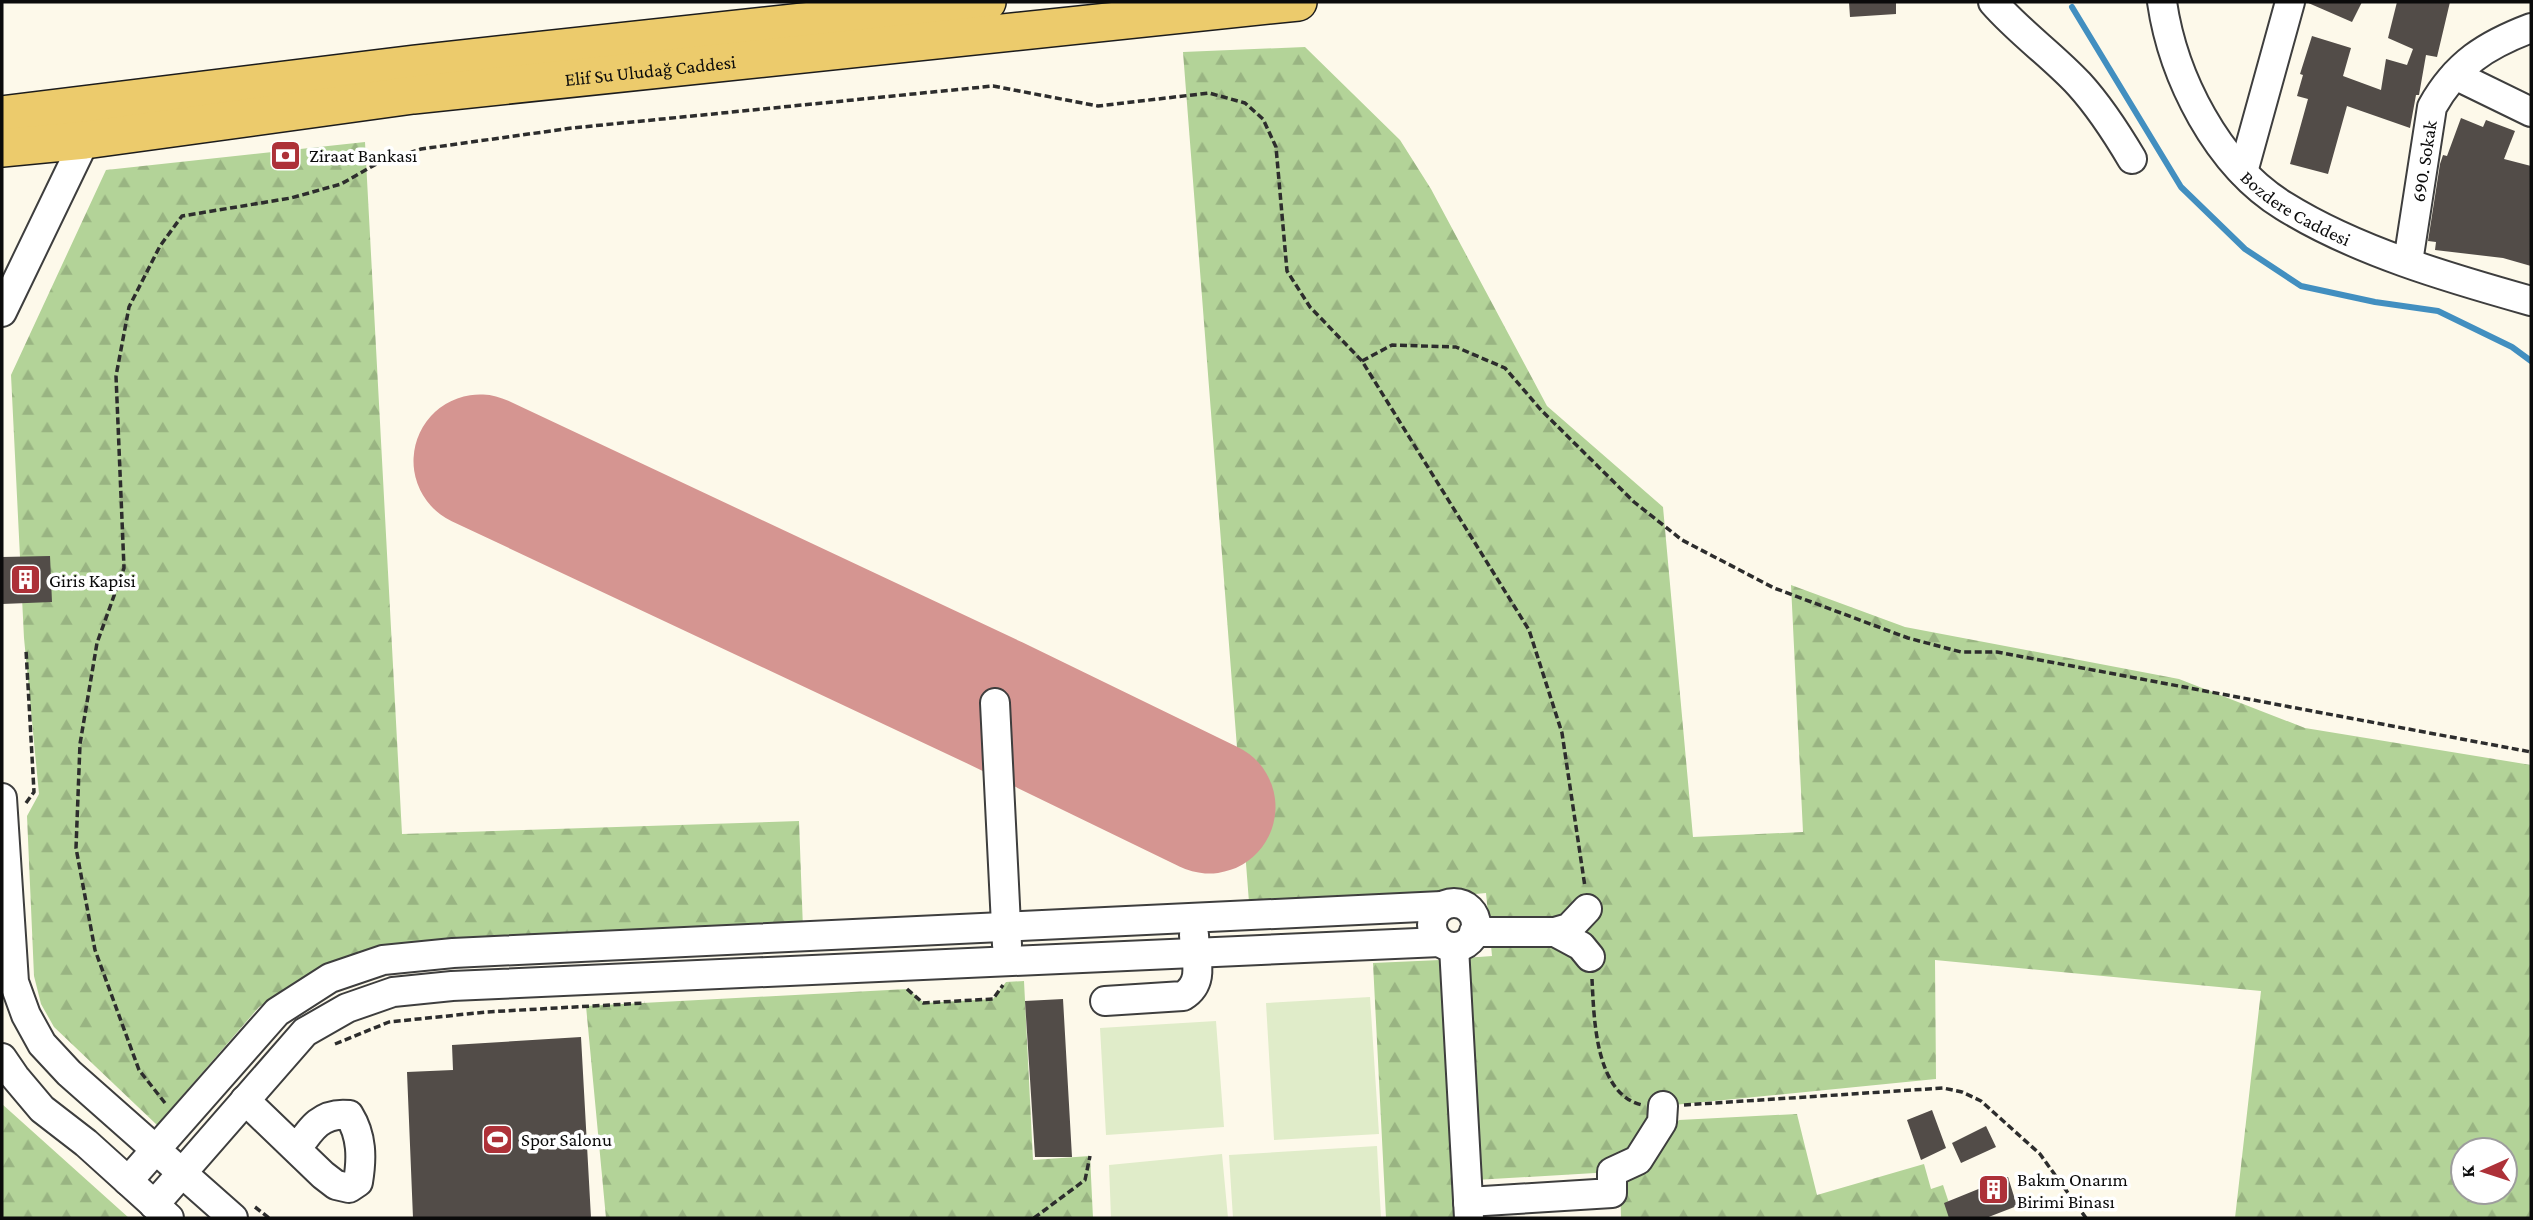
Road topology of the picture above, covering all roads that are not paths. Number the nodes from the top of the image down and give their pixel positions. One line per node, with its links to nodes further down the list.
1 (987, 2): 9 (main road, Elif Su Uludağ Caddesi)
2 (1298, 2): 10 (main road, Elif Su Uludağ Caddesi)
3 (1993, 2): 12 (street)
4 (2162, 2): 13 (street, Bozdere Caddesi)
5 (2290, 2): 13 (street)
6 (2531, 28): 7 (street, 690. Sokak)
7 (2455, 75): 8 (street); 14 (street, 690. Sokak)
8 (2531, 112)
9 (2, 115)
10 (85, 140): 11 (main road, Elif Su Uludağ Caddesi); 16 (street)
11 (2, 148)
12 (2132, 159)
13 (2243, 172): 14 (street, Bozdere Caddesi)
14 (2409, 262): 15 (street, Bozdere Caddesi)
15 (2531, 301)
16 (2, 312)
17 (995, 703): 24 (street)
18 (11, 804): 19 (street)
19 (4, 869): 21 (street)
20 (1442, 906): 23 (street); 26 (street); 26 (street)
21 (6, 909): 35 (street)
22 (1587, 909): 25 (street)
23 (1193, 918): 24 (street); 27 (street)
24 (1006, 927): 29 (street); 32 (street)
25 (1555, 932): 26 (street); 28 (street)
26 (1456, 941): 27 (street); 39 (street)
27 (1195, 953): 29 (street); 30 (street)
28 (1590, 957)
29 (1007, 972): 33 (street)
30 (1105, 1001)
31 (2, 1058): 38 (street)
32 (212, 1085): 33 (street); 35 (street)
33 (241, 1104): 36 (street); 37 (street)
34 (1663, 1106): 39 (street)
35 (155, 1149): 37 (street); 38 (street)
36 (297, 1149)
37 (181, 1172): 40 (street); 41 (street)
38 (128, 1181): 40 (street)
39 (1468, 1210)
40 (162, 1211)
41 (243, 1212)

